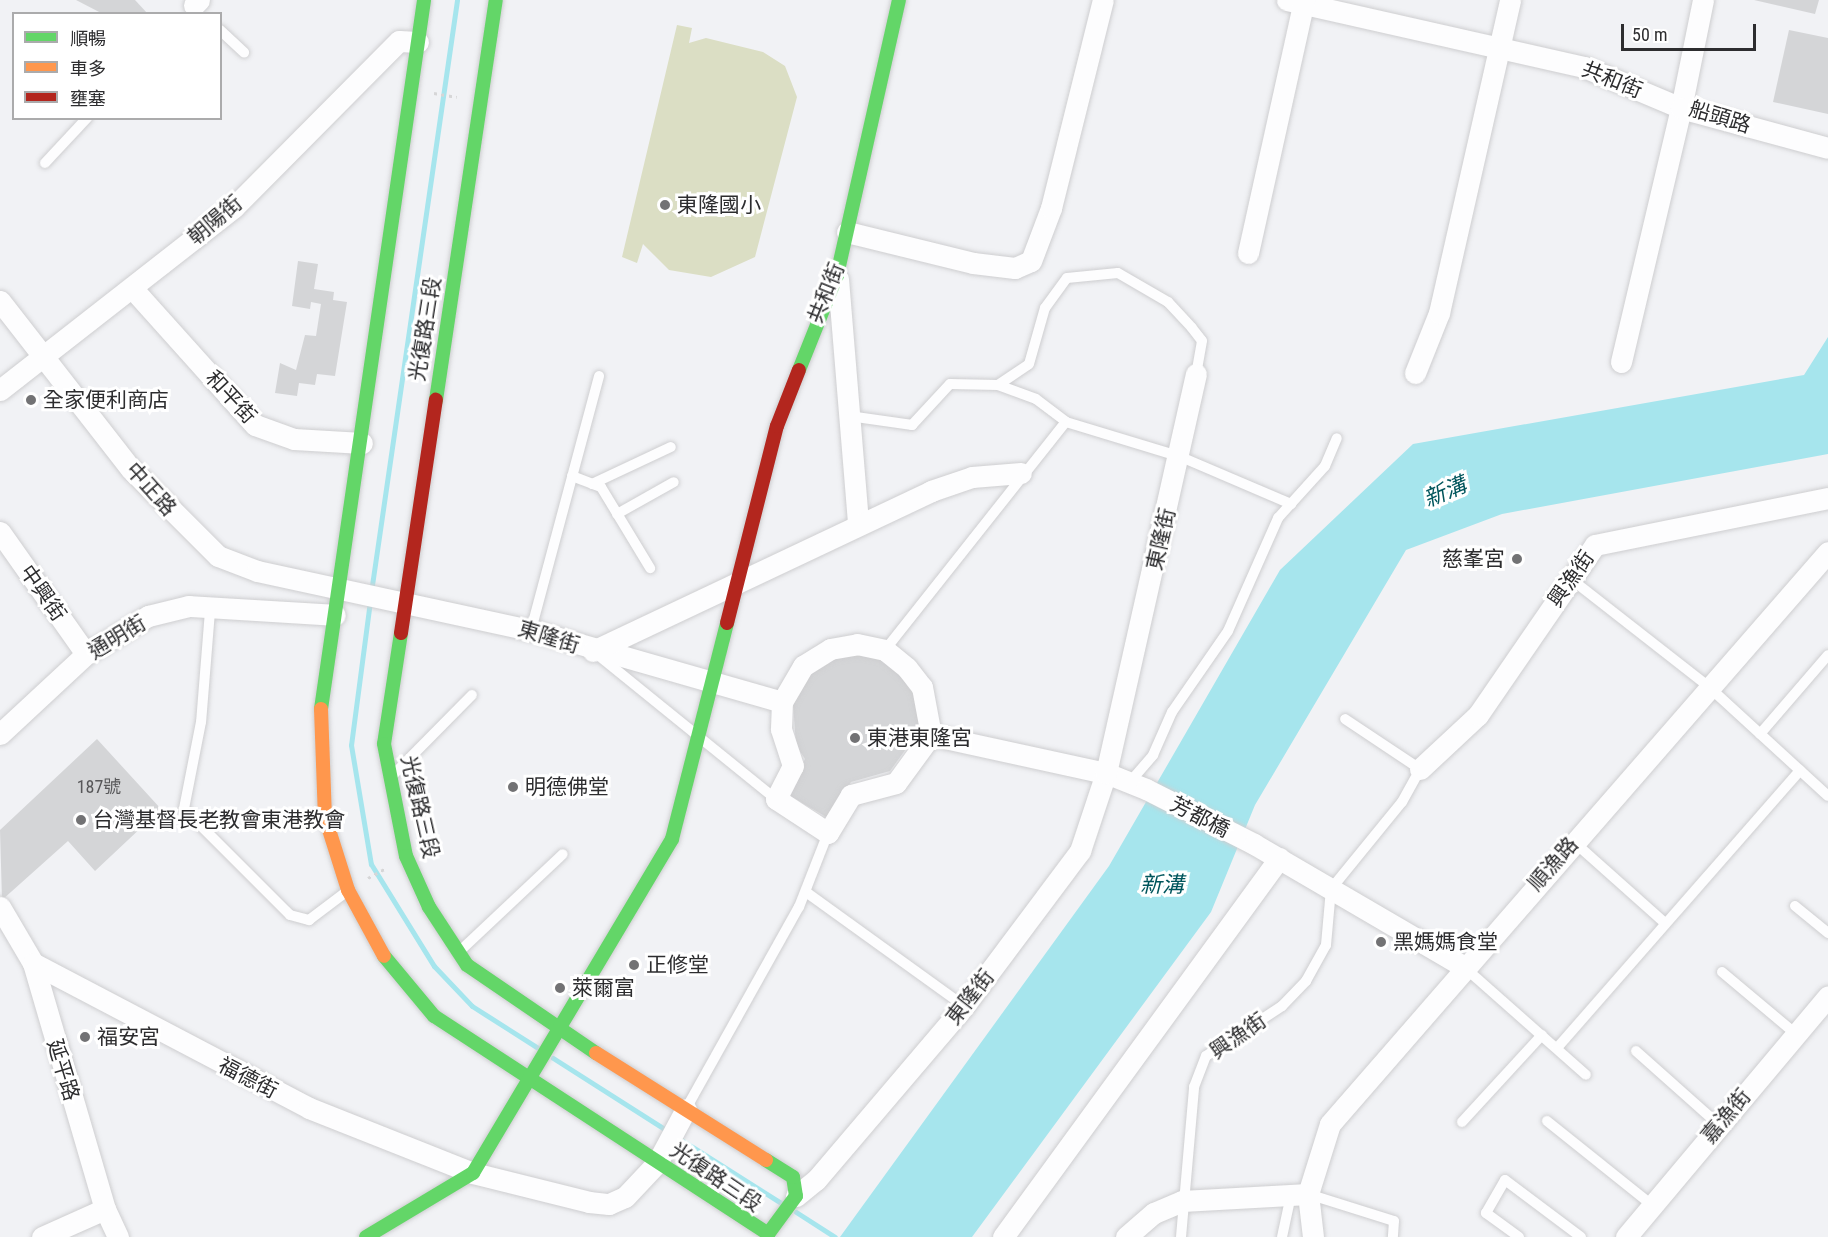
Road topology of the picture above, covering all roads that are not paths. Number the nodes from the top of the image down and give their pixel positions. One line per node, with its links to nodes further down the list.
1 (424, 0): 9 (street, 光復路三段)
2 (496, 0): 48 (street, 光復路三段)
3 (899, 0): 16 (street, 共和街)
4 (1103, 0): 16 (street)
5 (1510, 0): 10 (street)
6 (1703, 0): 12 (street, 船頭路)
7 (1298, 1): 10 (street, 共和街); 17 (street)
8 (222, 32): 11 (lane)
9 (418, 42): 19 (street, 朝陽街); 31 (street, 光復路三段)
10 (1501, 46): 12 (street, 共和街); 23 (street)
11 (244, 52)
12 (1681, 108): 14 (street, 船頭路); 22 (street)
13 (85, 120): 15 (lane)
14 (1828, 148)
15 (45, 163)
16 (847, 232): 18 (street, 共和街)
17 (1248, 253)
18 (837, 275): 28 (street); 46 (street, 共和街)
19 (132, 288): 21 (street, 朝陽街); 31 (street, 和平街)
20 (0, 301): 21 (street, 中正路)
21 (48, 356): 27 (street, 朝陽街); 47 (street, 中正路)
22 (1621, 362)
23 (1414, 373)
24 (1197, 374): 26 (lane); 33 (street, 東隆街)
25 (599, 376): 35 (lane)
26 (998, 385): 28 (lane); 29 (lane)
27 (0, 390)
28 (849, 416): 41 (street)
29 (1066, 422): 33 (lane); 34 (lane)
30 (1337, 438): 39 (lane)
31 (362, 443): 47 (street, 光復路三段)
32 (671, 447): 37 (lane)
33 (1181, 457): 39 (lane); 67 (street, 東隆街)
34 (1021, 473): 41 (street); 52 (lane)
35 (572, 476): 37 (lane); 51 (lane)
36 (674, 482): 40 (lane)
37 (592, 484): 40 (lane)
38 (1828, 498): 45 (street, 興漁街)
39 (1291, 504): 69 (lane)
40 (617, 514): 44 (lane)
41 (858, 523): 46 (street)
42 (0, 532): 54 (street, 中興街)
43 (1828, 552): 57 (street, 順漁路)
44 (650, 568)
45 (1571, 579): 57 (lane); 65 (street, 興漁街)
46 (734, 581): 53 (street); 56 (street, 共和街)
47 (349, 588): 48 (street, 中正路); 50 (street, 光復路三段)
48 (395, 598): 51 (street, 東隆街); 68 (street, 光復路三段)
49 (210, 610): 50 (street, 通明街); 54 (street, 通明街); 77 (lane)
50 (335, 615): 77 (street, 光復路三段)
51 (531, 630): 53 (street, 東隆街)
52 (885, 650): 59 (street); 63 (street)
53 (593, 651): 56 (street, 東隆街); 64 (lane)
54 (86, 654): 61 (street, 通明街)
55 (1828, 655): 62 (lane)
56 (711, 684): 59 (street, 東隆街); 64 (street)
57 (1709, 687): 62 (lane); 73 (street, 順漁路)
58 (472, 695): 68 (lane)
59 (782, 702): 71 (street)
60 (1345, 719): 65 (lane)
61 (0, 734)
62 (1760, 734): 66 (lane)
63 (931, 735): 67 (street); 72 (street)
64 (698, 740): 71 (lane); 89 (street)
65 (1420, 769): 76 (lane)
66 (1800, 770): 70 (lane); 81 (lane)
67 (1107, 773): 69 (street, 芳都橋); 88 (street, 東隆街)
68 (390, 779): 83 (street, 光復路三段)
69 (1138, 786): 75 (street, 芳都橋)
70 (1828, 796)
71 (776, 799): 72 (street)
72 (828, 833): 78 (lane)
73 (1573, 841): 81 (lane); 85 (street, 順漁路)
74 (563, 854): 83 (lane)
75 (1279, 858): 76 (street); 111 (street)
76 (1331, 889): 85 (street); 104 (lane, 興漁街)
77 (348, 890): 95 (street, 光復路三段)
78 (806, 892): 88 (lane); 96 (lane)
79 (1795, 906): 82 (lane)
80 (0, 907): 84 (street, 延平路)
81 (1665, 923): 92 (lane)
82 (1828, 933)
83 (458, 953): 89 (street, 光復路三段)
84 (33, 963): 101 (street, 福德街); 106 (street, 延平路)
85 (1463, 966): 91 (lane); 102 (street, 順漁路)
86 (1722, 972): 90 (lane)
87 (1828, 996): 90 (street, 嘉漁街)
88 (964, 1006): 103 (street, 東隆街)
89 (556, 1034): 95 (street); 96 (street, 光復路三段)
90 (1796, 1034): 99 (street, 嘉漁街)
91 (1542, 1035): 92 (lane); 98 (lane)
92 (1557, 1048): 94 (lane)
93 (1636, 1051): 99 (lane)
94 (1586, 1075)
95 (529, 1082): 100 (street, 光復路三段); 101 (street)
96 (686, 1109): 100 (street, 福德街); 103 (street, 光復路三段)
97 (1547, 1121): 105 (lane)
98 (1462, 1122)
99 (1718, 1124): 105 (street, 嘉漁街)
100 (657, 1163): 101 (street, 福德街); 107 (street, 光復路三段)
101 (473, 1173): 110 (street)
102 (1299, 1194): 104 (street); 114 (lane); 115 (street); 116 (lane)
103 (796, 1197): 107 (street, 光復路三段)
104 (1182, 1201): 112 (street); 113 (lane, 興漁街)
105 (1652, 1205): 119 (street, 嘉漁街)
106 (105, 1209): 108 (street); 109 (street, 延平路)
107 (770, 1233)
108 (42, 1237)
109 (118, 1237)
110 (366, 1237)
111 (1003, 1237)
112 (1126, 1237)
113 (1181, 1237)
114 (1281, 1237)
115 (1313, 1237)
116 (1393, 1237)
117 (1519, 1237): 118 (lane)
118 (1581, 1237)
119 (1626, 1237)

